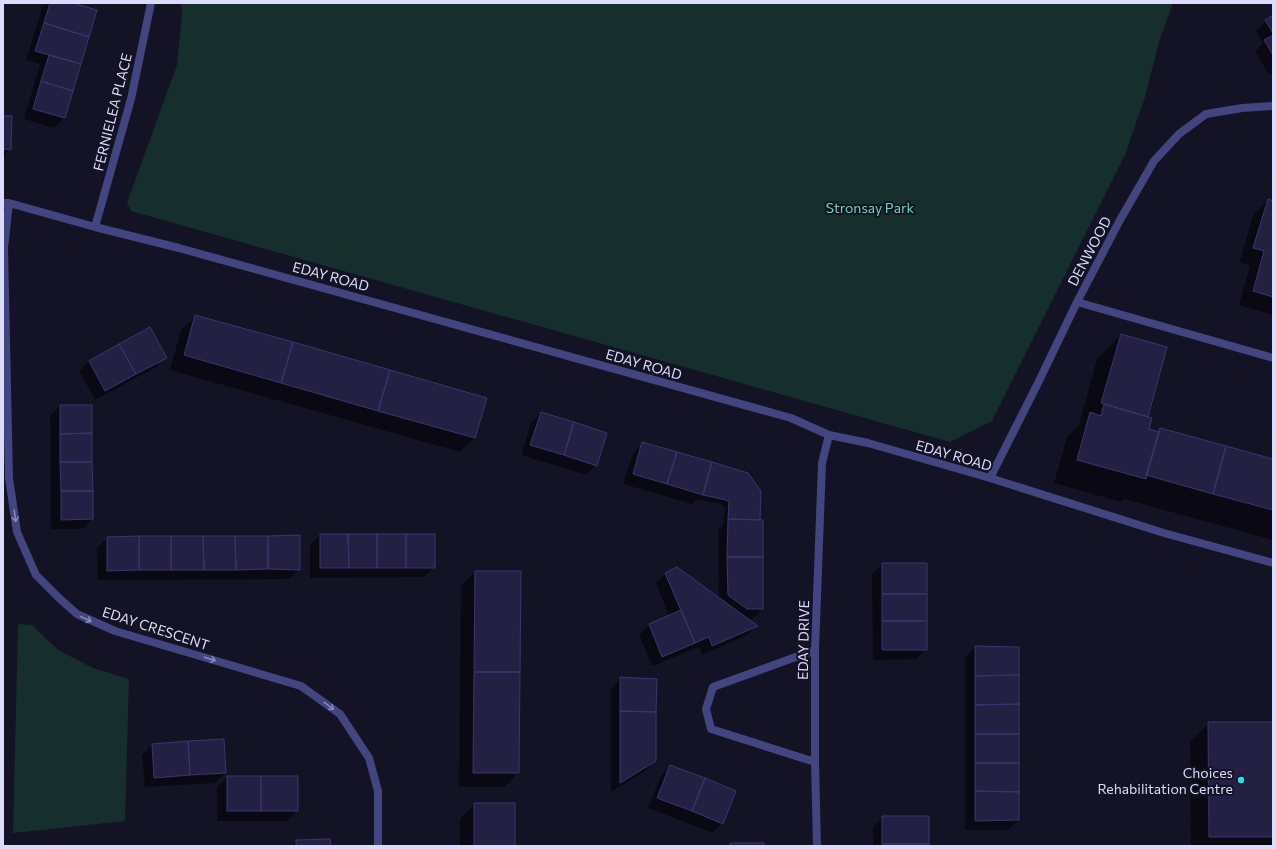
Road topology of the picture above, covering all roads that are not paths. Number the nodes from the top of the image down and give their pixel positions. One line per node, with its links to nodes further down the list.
1 (151, 3): 4 (street, FERNIELEA PLACE)
2 (1273, 106): 5 (street, DENWOOD)
3 (6, 203): 4 (street, EDAY ROAD); 7 (street, EDAY CRESCENT)
4 (95, 227): 8 (street, EDAY ROAD)
5 (1076, 302): 6 (street); 10 (street, DENWOOD)
6 (1273, 358)
7 (5, 377): 9 (street, EDAY CRESCENT)
8 (829, 435): 10 (street, EDAY ROAD); 12 (street, EDAY DRIVE)
9 (6, 478): 14 (street, EDAY CRESCENT, one-way to 14)
10 (990, 478): 11 (street, EDAY ROAD)
11 (1273, 563)
12 (815, 650): 13 (street, EDAY DRIVE); 13 (street)
13 (815, 762): 15 (street, EDAY DRIVE)
14 (378, 846)
15 (817, 846)

